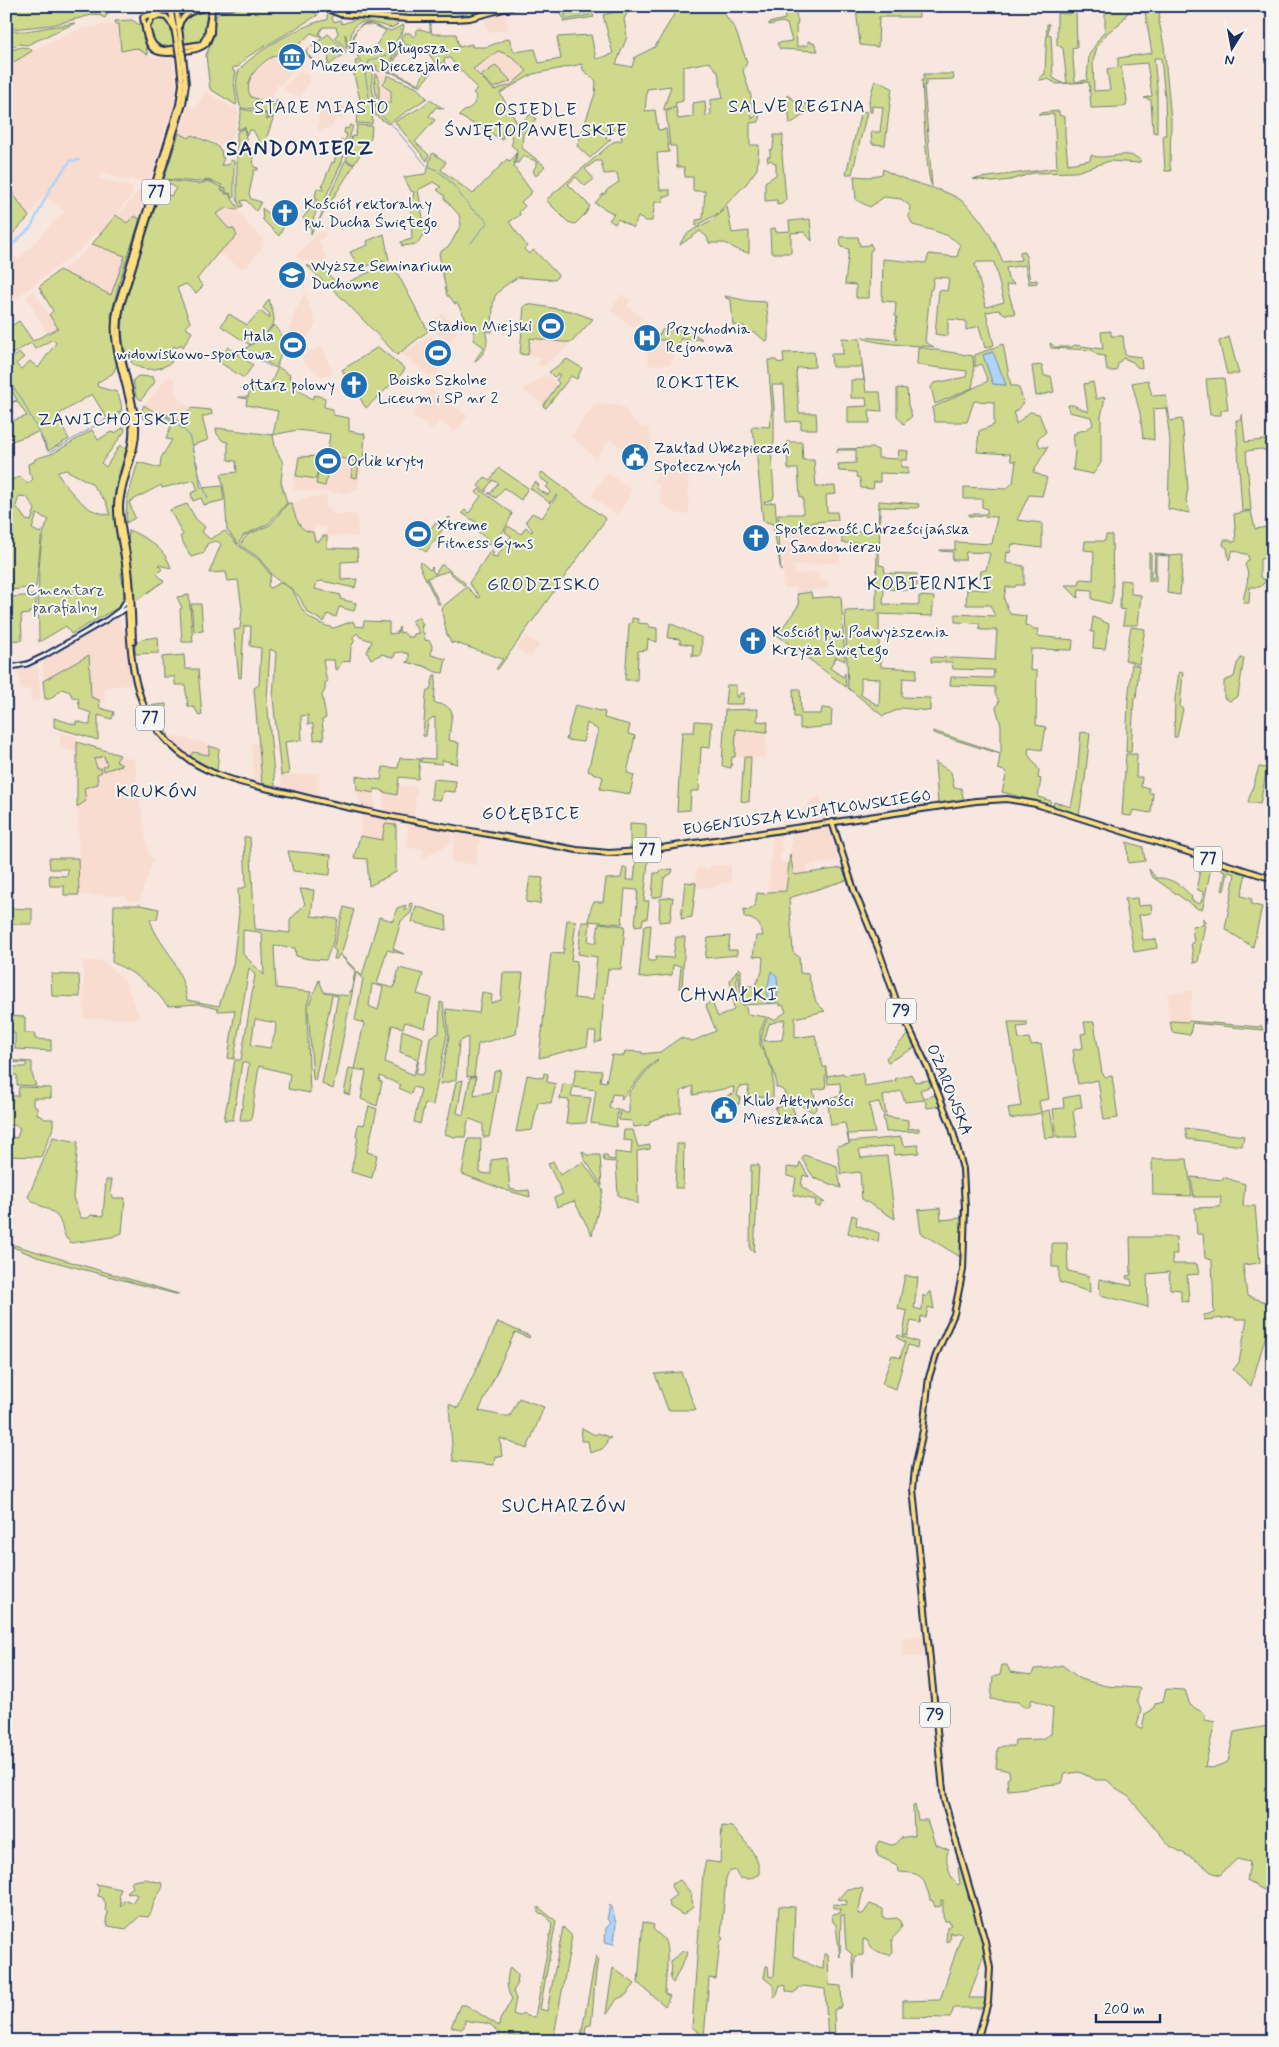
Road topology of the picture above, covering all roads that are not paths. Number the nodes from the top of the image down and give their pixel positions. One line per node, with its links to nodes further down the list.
1 (166, 6): 11 (main road)
2 (170, 6): 12 (main road, 77)
3 (176, 6): 12 (main road, 77)
4 (183, 6): 8 (main road)
5 (233, 6): 9 (main road)
6 (321, 6): 7 (main road)
7 (515, 6)
8 (212, 7): 9 (main road); 10 (main road); 11 (main road)
9 (222, 8): 11 (main road)
10 (203, 10): 11 (main road); 12 (main road)
11 (211, 16): 12 (main road)
12 (177, 27): 13 (main road, 77, bridge)
13 (123, 371): 14 (main road, EUGENIUSZA KWIATKOWSKIEGO / 77); 15 (main road, EUGENIUSZA KWIATKOWSKIEGO / 77)
14 (128, 596): 15 (main road, EUGENIUSZA KWIATKOWSKIEGO / 77); 16 (main road)
15 (130, 608): 16 (main road); 17 (main road, EUGENIUSZA KWIATKOWSKIEGO / 77); 18 (main road, EUGENIUSZA KWIATKOWSKIEGO / 77)
16 (120, 612): 17 (main road); 19 (main road)
17 (129, 616): 18 (main road, EUGENIUSZA KWIATKOWSKIEGO / 77)
18 (132, 659): 20 (main road, EUGENIUSZA KWIATKOWSKIEGO / 77)
19 (6, 668)
20 (832, 822): 21 (main road, EUGENIUSZA KWIATKOWSKIEGO / 77); 22 (main road, OŻAROWSKA / 79)
21 (1273, 879)
22 (977, 2041)

